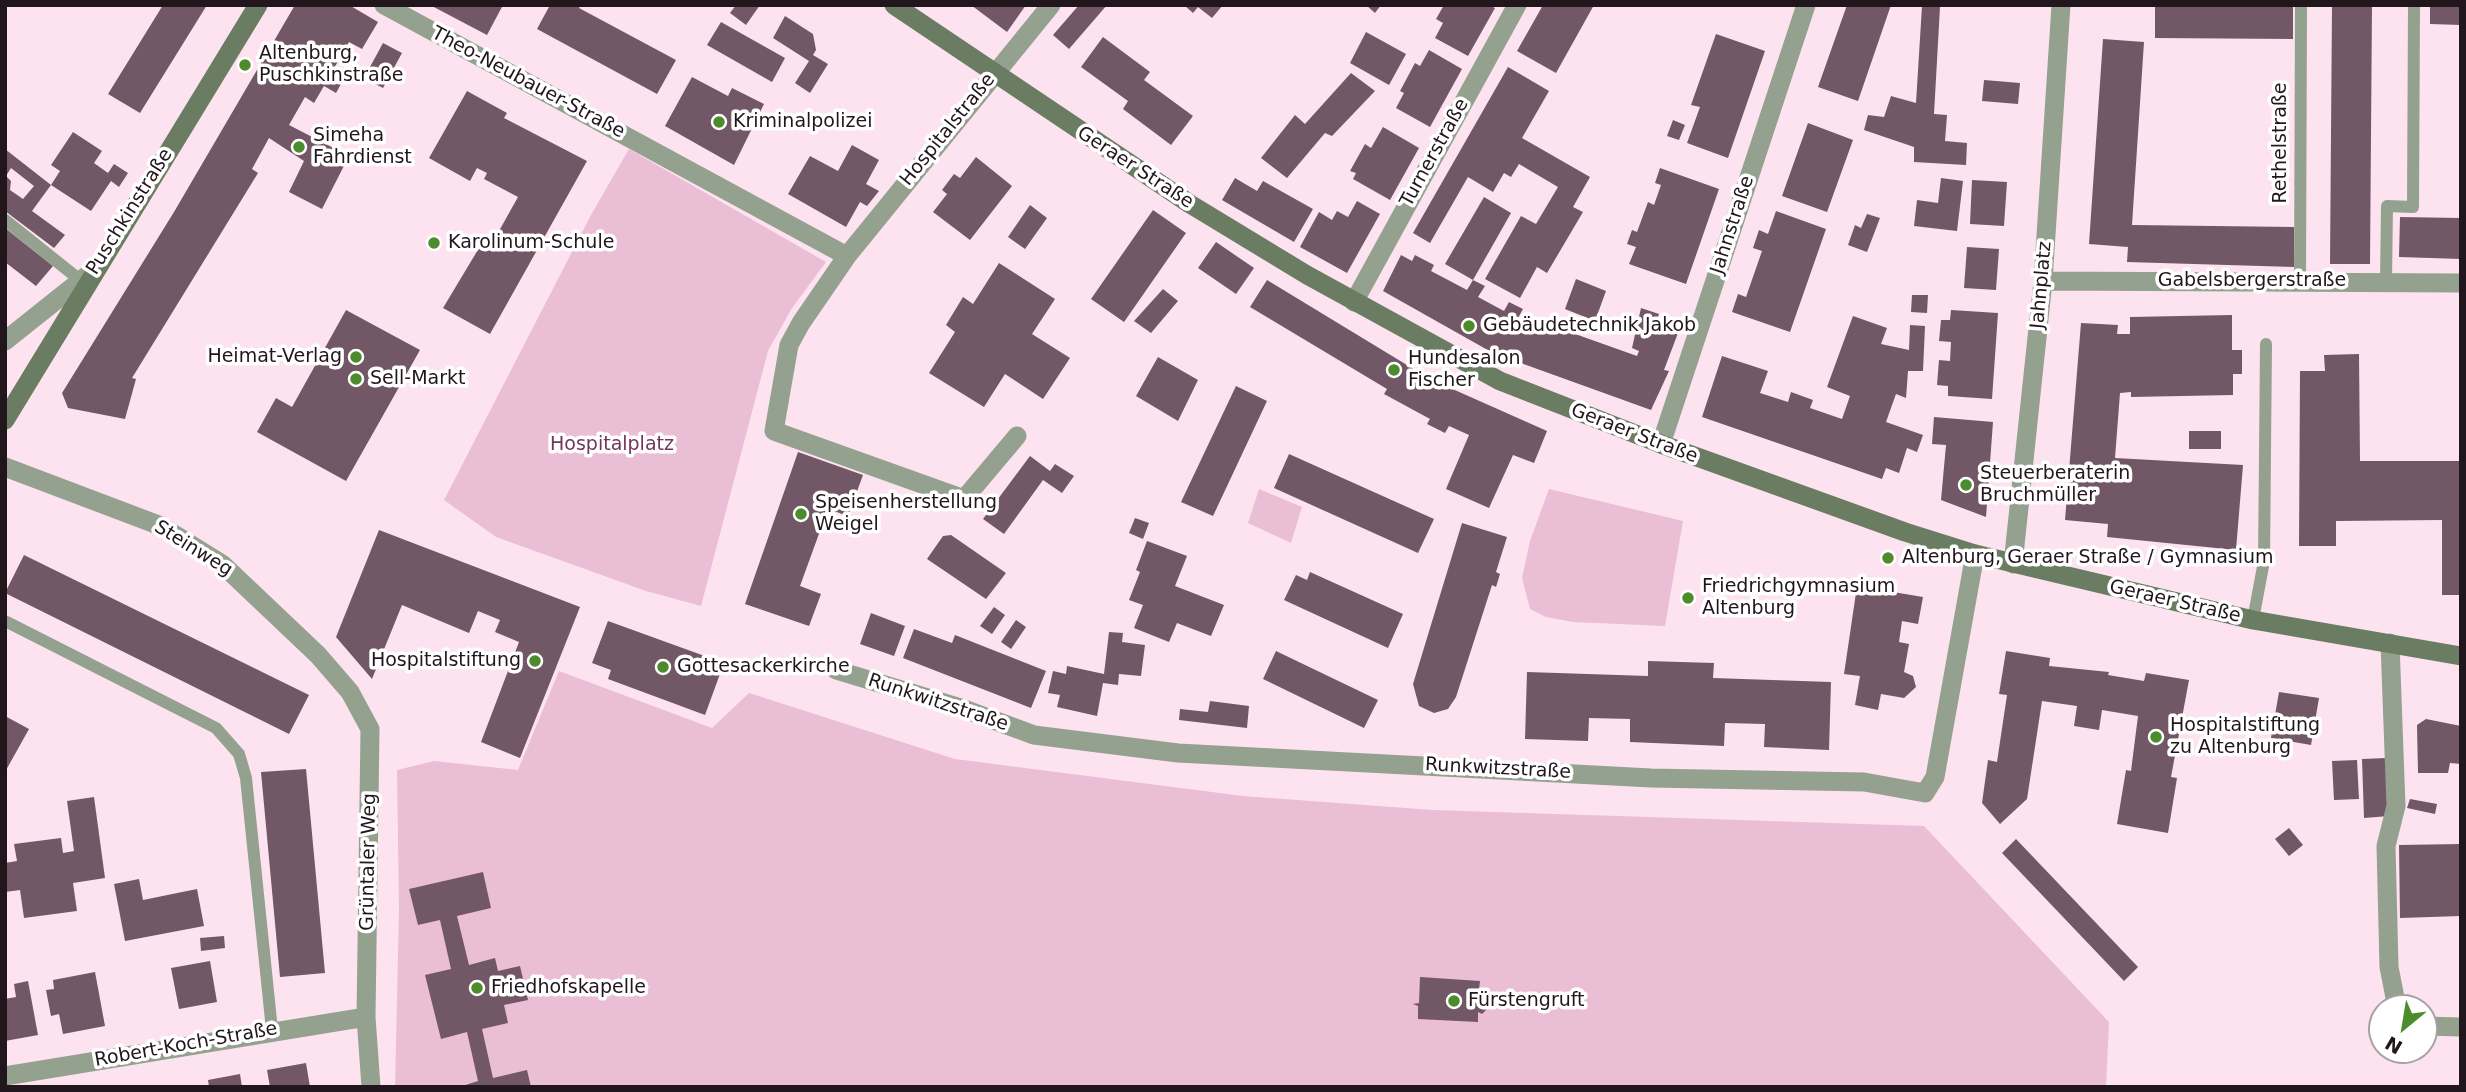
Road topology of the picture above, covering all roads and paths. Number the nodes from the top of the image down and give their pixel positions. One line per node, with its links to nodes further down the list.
1 (258, 5): 13 (main road, Puschkinstraße)
2 (384, 5): 12 (street, Theo-Neubauer-Straße)
3 (894, 5): 10 (main road, Geraer Straße)
4 (1051, 5): 10 (street, Hospitalstraße)
5 (1517, 5): 18 (street, Turnerstraße)
6 (1806, 5): 23 (street, Jahnstraße)
7 (2061, 5): 14 (street, Jahnplatz)
8 (2301, 5): 15 (lane, Rethelstraße)
9 (2414, 5): 16 (lane)
10 (993, 74): 12 (street, Hospitalstraße); 18 (main road, Geraer Straße)
11 (5, 220): 13 (lane)
12 (846, 256): 22 (street)
13 (87, 275): 19 (street); 21 (main road, Puschkinstraße)
14 (2043, 281): 15 (street, Gabelsbergerstraße); 26 (street, Jahnplatz)
15 (2300, 281): 16 (street, Gabelsbergerstraße)
16 (2386, 282): 17 (street, Gabelsbergerstraße)
17 (2461, 283)
18 (1354, 302): 23 (main road, Geraer Straße)
19 (5, 341)
20 (2266, 344): 27 (lane)
21 (5, 420)
22 (1017, 436)
23 (1661, 444): 25 (main road, Geraer Straße)
24 (5, 467): 30 (street, Steinweg)
25 (1975, 554): 26 (main road, Geraer Straße); 32 (street, Runkwitzstraße)
26 (2013, 564): 27 (main road, Geraer Straße)
27 (2253, 620): 29 (main road, Geraer Straße)
28 (7, 622): 37 (lane)
29 (2390, 643): 31 (main road, Geraer Straße); 33 (street)
30 (318, 655): 34 (street, Grüntaler Weg)
31 (2461, 656)
32 (836, 670)
33 (2394, 994)
34 (366, 1017): 37 (street, Robert-Koch-Straße); 39 (street, Grüntaler Weg)
35 (2438, 1026): 36 (street)
36 (2461, 1027)
37 (272, 1030): 38 (street, Robert-Koch-Straße)
38 (5, 1076)
39 (371, 1087)

